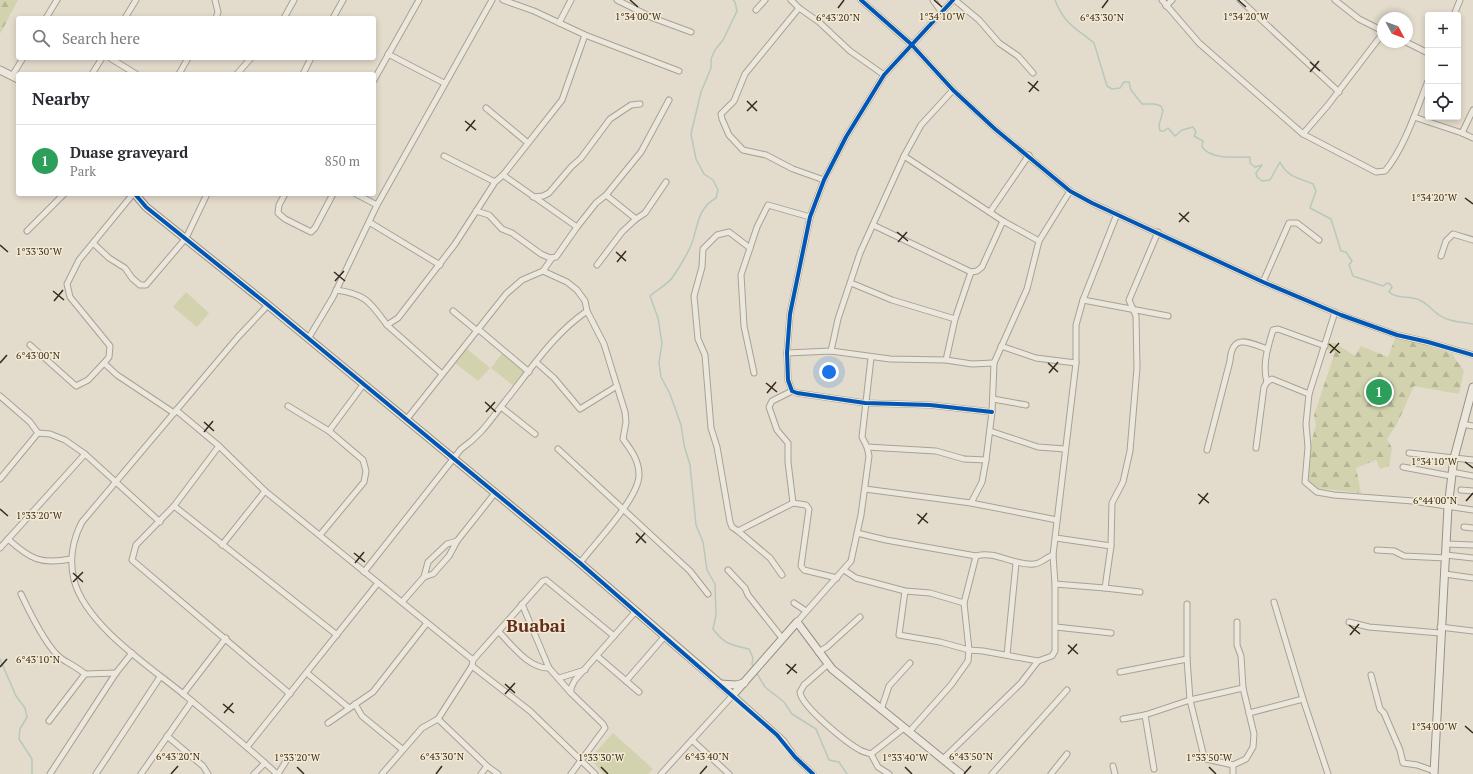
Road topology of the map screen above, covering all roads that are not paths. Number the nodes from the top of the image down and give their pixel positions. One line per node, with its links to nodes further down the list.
1 (57, 0): 26 (street)
2 (136, 0): 27 (street)
3 (215, 0): 28 (street)
4 (294, 0): 29 (street)
5 (343, 0): 30 (street)
6 (418, 0): 39 (street)
7 (492, 0): 58 (street)
8 (503, 0): 31 (street)
9 (571, 0): 31 (street)
10 (617, 0): 33 (street)
11 (764, 0): 23 (street)
12 (792, 0): 22 (street)
13 (861, 0): 36 (street)
14 (933, 0): 25 (street)
15 (954, 0): 25 (street); 54 (street)
16 (1162, 0): 21 (street)
17 (1172, 0): 21 (street)
18 (1240, 0): 61 (street)
19 (1335, 0): 32 (street)
20 (1460, 0): 24 (street)
21 (1166, 6): 68 (street)
22 (800, 8): 55 (street); 75 (street)
23 (756, 10)
24 (1455, 12)
25 (942, 13): 36 (street)
26 (47, 16)
27 (126, 16)
28 (217, 16)
29 (285, 16)
30 (334, 16)
31 (559, 23): 34 (street)
32 (1377, 29)
33 (691, 32)
34 (585, 35): 47 (street); 70 (street)
35 (1377, 40): 61 (street)
36 (911, 44): 55 (street); 60 (street)
37 (1413, 46): 38 (street)
38 (1425, 52)
39 (388, 54): 56 (street); 58 (street)
40 (21, 60): 48 (street)
41 (101, 60): 49 (street)
42 (113, 60): 50 (street)
43 (187, 60): 51 (street)
44 (249, 60): 52 (street)
45 (311, 60): 53 (street)
46 (0, 70): 57 (street)
47 (679, 71)
48 (17, 72)
49 (93, 72)
50 (133, 72)
51 (180, 72)
52 (240, 72)
53 (304, 72)
54 (1033, 73)
55 (884, 75): 75 (street)
56 (376, 76)
57 (15, 78)
58 (444, 83): 88 (street)
59 (1427, 84): 66 (street)
60 (953, 90): 71 (street); 73 (street)
61 (1339, 92): 68 (street)
62 (669, 100): 79 (street)
63 (640, 104): 87 (street)
64 (486, 108): 70 (street)
65 (1473, 110): 67 (street)
66 (1414, 117): 67 (street); 68 (street)
67 (1462, 133): 69 (street)
68 (1303, 134)
69 (1473, 138)
70 (528, 143): 74 (street)
71 (1029, 155): 78 (street); 90 (street)
72 (444, 156): 76 (street)
73 (904, 156): 90 (street); 96 (street)
74 (503, 175): 76 (street); 87 (street)
75 (824, 180): 92 (street)
76 (495, 182): 89 (street)
77 (666, 182): 93 (street)
78 (1070, 191): 91 (street); 103 (street)
79 (606, 195): 93 (street); 97 (street)
80 (62, 196): 98 (street)
81 (132, 196): 104 (street)
82 (136, 196): 100 (street)
83 (206, 196): 100 (street)
84 (284, 196): 85 (street)
85 (332, 196)
86 (360, 196): 88 (street)
87 (533, 197): 97 (street)
88 (377, 205): 95 (street)
89 (476, 211): 107 (street); 108 (street)
90 (990, 212): 94 (street)
91 (1117, 214): 99 (street); 115 (street)
92 (810, 217): 105 (street); 131 (street)
93 (636, 219): 109 (street)
94 (1003, 221): 103 (street); 111 (street)
95 (369, 222): 108 (street); 114 (street)
96 (873, 225): 111 (street); 113 (street)
97 (577, 227): 107 (street)
98 (27, 231)
99 (1158, 232): 112 (street); 117 (street)
100 (186, 238): 104 (street); 116 (street)
101 (1318, 240): 112 (street)
102 (1473, 240): 106 (street)
103 (1039, 241): 127 (street)
104 (92, 243): 136 (street)
105 (750, 248): 141 (street); 195 (street)
106 (1441, 256)
107 (552, 258): 110 (street)
108 (440, 265): 123 (street)
109 (597, 265)
110 (544, 271): 119 (street); 124 (street)
111 (971, 272): 122 (street)
112 (1263, 282): 120 (street)
113 (851, 284): 122 (street); 130 (street)
114 (336, 290): 123 (street); 125 (street)
115 (1083, 300): 117 (street); 138 (street)
116 (268, 305): 125 (street); 154 (street)
117 (1132, 309): 121 (street); 204 (street)
118 (453, 311): 124 (street)
119 (587, 311): 135 (street); 144 (street)
120 (1335, 312): 128 (street); 132 (street)
121 (1168, 316)
122 (955, 319): 134 (street)
123 (387, 325): 140 (street)
124 (477, 329): 139 (street); 140 (street)
125 (308, 339): 143 (street)
126 (30, 345): 136 (street)
127 (1001, 346): 137 (street); 138 (street)
128 (1325, 346): 129 (street); 147 (street)
129 (1267, 349): 142 (street); 168 (street)
130 (831, 351): 131 (street); 133 (street)
131 (787, 353): 146 (street)
132 (1473, 355)
133 (871, 358): 134 (street); 150 (street)
134 (946, 360): 137 (street)
135 (536, 362): 139 (street); 144 (street)
136 (104, 363): 154 (street)
137 (994, 363): 149 (street)
138 (1076, 363): 167 (street)
139 (528, 372): 153 (street)
140 (441, 373): 156 (street)
141 (754, 373)
142 (1267, 382): 147 (street); 165 (street)
143 (363, 385): 156 (street); 159 (street)
144 (617, 386): 189 (street)
145 (1473, 386): 157 (street)
146 (792, 391): 150 (street); 185 (street)
147 (1309, 394): 188 (street)
148 (0, 396): 161 (street)
149 (993, 399): 151 (street); 155 (street)
150 (864, 403): 155 (street); 164 (street)
151 (1026, 405)
152 (288, 406): 159 (street)
153 (501, 407): 162 (street); 172 (street)
154 (175, 412): 163 (street); 179 (street)
155 (992, 412): 160 (street)
156 (406, 420): 172 (street)
157 (1462, 424): 158 (street); 171 (street)
158 (1473, 426)
159 (329, 431): 197 (street)
160 (990, 431): 167 (street); 173 (street)
161 (38, 434): 170 (street); 178 (street)
162 (535, 434)
163 (219, 446): 182 (street); 187 (street)
164 (867, 447): 173 (street); 180 (street)
165 (1256, 448)
166 (558, 449): 189 (street)
167 (1065, 449): 191 (street)
168 (1207, 450)
169 (1409, 453): 171 (street)
170 (85, 454): 179 (street); 199 (street)
171 (1454, 458): 174 (street); 176 (street)
172 (454, 459): 184 (street); 216 (street)
173 (986, 460): 186 (street)
174 (1473, 460)
175 (1403, 467): 176 (street)
176 (1452, 474): 177 (street); 188 (street)
177 (1473, 476)
178 (0, 478)
179 (116, 482): 192 (street); 211 (street)
180 (865, 489): 186 (street); 196 (street)
181 (1461, 490): 183 (street)
182 (265, 491): 197 (street); 202 (street)
183 (1473, 491)
184 (495, 493): 200 (street); 212 (street)
185 (794, 503): 195 (street); 220 (street)
186 (970, 503): 191 (street)
187 (174, 506): 192 (street); 202 (street)
188 (1448, 506): 190 (street); 201 (street)
189 (623, 509): 212 (street); 228 (street)
190 (1473, 510)
191 (1057, 520): 198 (street)
192 (160, 522): 250 (street)
193 (1464, 527): 194 (street)
194 (1473, 528)
195 (738, 531): 218 (street)
196 (857, 533): 208 (street); 215 (street)
197 (320, 535): 216 (street)
198 (1056, 538): 204 (street); 207 (street)
199 (8, 539): 205 (street); 211 (street)
200 (457, 542): 219 (street); 219 (street)
201 (1447, 544): 203 (street); 209 (street)
202 (222, 545): 247 (street)
203 (1473, 545)
204 (1111, 546): 224 (street)
205 (0, 548)
206 (1378, 550): 209 (street)
207 (1053, 555): 213 (street); 223 (street)
208 (976, 556): 213 (street); 232 (street)
209 (1446, 557): 210 (street); 217 (street)
210 (1473, 558)
211 (71, 559): 254 (street)
212 (580, 563): 235 (street)
213 (1016, 563): 255 (street)
214 (728, 570): 251 (street)
215 (844, 570): 220 (street); 225 (street)
216 (364, 572): 222 (street)
217 (1445, 574): 221 (street); 243 (street)
218 (782, 575)
219 (424, 577): 229 (street)
220 (837, 578): 236 (street)
221 (1473, 578)
222 (378, 583): 229 (street); 247 (street)
223 (1055, 584): 224 (street); 242 (street)
224 (1105, 588): 226 (street)
225 (905, 591): 232 (street); 252 (street)
226 (1140, 592)
227 (21, 594): 267 (street)
228 (708, 594)
229 (402, 602): 241 (street)
230 (1274, 602): 281 (street)
231 (794, 603): 236 (street)
232 (964, 603): 252 (street)
233 (522, 604): 245 (street); 248 (street); 262 (street)
234 (1187, 604): 257 (street)
235 (636, 611): 248 (street); 249 (street)
236 (806, 611): 238 (street)
237 (860, 617): 253 (street)
238 (796, 622): 251 (street); 253 (street)
239 (1237, 622): 274 (street)
240 (1348, 622): 243 (street)
241 (426, 623): 259 (street); 284 (street)
242 (1056, 627): 246 (street); 258 (street)
243 (1440, 630): 244 (street); 308 (street)
244 (1473, 631)
245 (499, 632): 259 (street); 262 (street)
246 (1111, 633)
247 (337, 635): 266 (street)
248 (614, 636): 256 (street)
249 (664, 636): 271 (street); 273 (street)
250 (226, 638): 278 (street); 279 (street)
251 (782, 638): 272 (street)
252 (969, 650): 255 (street); 293 (street)
253 (818, 652): 261 (street)
254 (132, 653): 265 (street); 269 (street)
255 (1007, 655): 258 (street)
256 (597, 656): 263 (street); 271 (street)
257 (1187, 659): 264 (street); 282 (street)
258 (1038, 661): 301 (street)
259 (473, 663): 289 (street); 302 (street)
260 (910, 663): 286 (street)
261 (827, 664): 286 (street); 298 (street)
262 (549, 668): 270 (street)
263 (586, 669): 270 (street); 277 (street)
264 (1120, 672)
265 (116, 673): 267 (street); 310 (street)
266 (307, 673): 279 (street); 285 (street)
267 (85, 674): 291 (street)
268 (1371, 676): 308 (street)
269 (160, 677): 278 (street); 311 (street)
270 (559, 678): 277 (street)
271 (626, 681): 276 (street)
272 (744, 683): 273 (street); 280 (street)
273 (720, 684): 280 (street)
274 (1243, 688): 282 (street); 287 (street)
275 (1068, 690): 325 (street)
276 (639, 692)
277 (572, 693): 302 (street)
278 (183, 694): 283 (street)
279 (290, 694): 296 (street)
280 (733, 695): 295 (street); 322 (street)
281 (1303, 698): 287 (street); 329 (street)
282 (1190, 700): 288 (street); 304 (street)
283 (192, 701): 294 (street); 296 (street)
284 (355, 704): 285 (street); 297 (street)
285 (349, 708): 292 (street)
286 (881, 710): 293 (street)
287 (1249, 713): 304 (street)
288 (1145, 715): 290 (street); 307 (street)
289 (438, 719): 297 (street); 305 (street)
290 (1123, 719)
291 (49, 721)
292 (328, 723)
293 (907, 730): 298 (street); 301 (street)
294 (167, 736): 312 (street); 313 (street)
295 (692, 740): 320 (street); 321 (street)
296 (247, 747): 303 (street)
297 (402, 749): 309 (street)
298 (872, 754): 323 (street)
299 (1067, 754): 326 (street)
300 (288, 758): 315 (street)
301 (943, 759): 324 (street)
302 (581, 760): 318 (street); 319 (street)
303 (265, 763): 314 (street); 315 (street)
304 (1232, 765): 328 (street)
305 (487, 766): 316 (street); 317 (street)
306 (1113, 766): 327 (street)
307 (1154, 769)
308 (1434, 772)
309 (386, 773)
310 (50, 774)
311 (96, 774)
312 (141, 774)
313 (208, 774)
314 (254, 774)
315 (278, 774)
316 (481, 774)
317 (498, 774)
318 (571, 774)
319 (595, 774)
320 (661, 774)
321 (729, 774)
322 (813, 774)
323 (889, 774)
324 (961, 774)
325 (992, 774)
326 (1051, 774)
327 (1115, 774)
328 (1233, 774)
329 (1328, 774)

